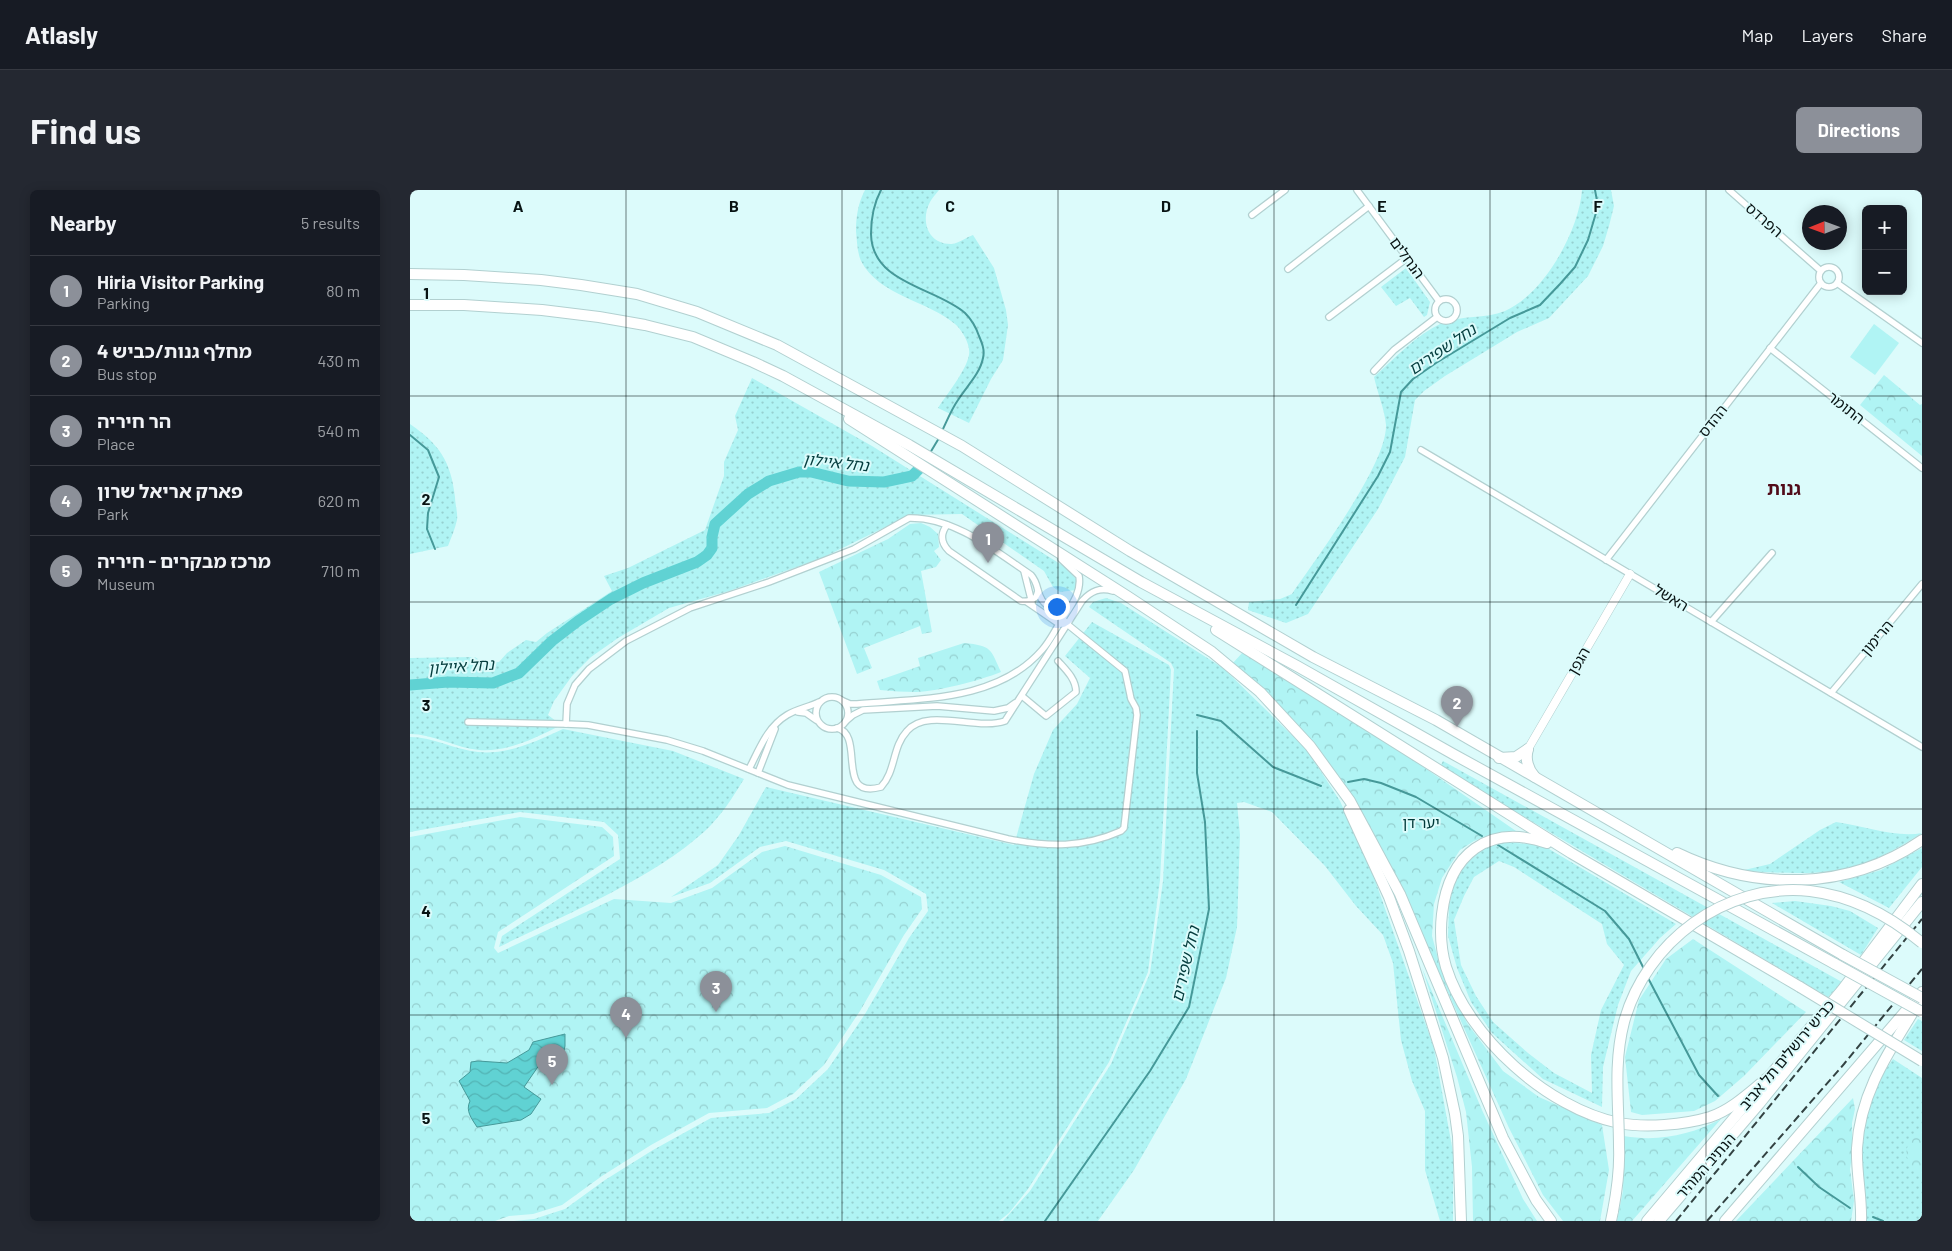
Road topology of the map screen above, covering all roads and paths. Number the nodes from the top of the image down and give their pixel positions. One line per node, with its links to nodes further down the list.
1 (1285, 190): 5 (street)
2 (1357, 190): 4 (street, הנחלים)
3 (1729, 190): 8 (street, הפרדס)
4 (1369, 206): 6 (street, הנחלים); 7 (street)
5 (1252, 214)
6 (1407, 258): 12 (street, הנחלים); 14 (street)
7 (1288, 269)
8 (1821, 271): 10 (street); 11 (street)
9 (410, 274): 51 (highway)
10 (1821, 283): 11 (street); 17 (street, ההדס)
11 (1837, 283): 16 (street)
12 (1439, 301): 15 (street); 15 (street)
13 (410, 305): 19 (highway)
14 (1329, 317)
15 (1437, 317): 18 (street)
16 (1922, 343)
17 (1770, 348): 21 (street, התומר); 25 (street, ההדס)
18 (1374, 371)
19 (783, 376): 23 (highway); 28 (highway)
20 (1421, 450): 25 (street, האשל)
21 (1922, 468)
22 (947, 525): 26 (street); 32 (street); 46 (street)
23 (1045, 544): 31 (highway); 33 (street)
24 (1772, 553): 34 (street)
25 (1606, 560): 27 (street, האשל)
26 (1024, 571): 30 (street); 32 (street)
27 (1630, 574): 34 (street, האשל); 50 (street, הגפן)
28 (1141, 582): 58 (highway); 64 (highway, bridge)
29 (1922, 584): 38 (street, הרימון)
30 (1038, 592): 32 (street); 33 (street)
31 (1127, 596): 36 (street); 53 (highway)
32 (1029, 601): 35 (street)
33 (1064, 617): 35 (street); 36 (street)
34 (1711, 622): 38 (street, האשל)
35 (1059, 624): 36 (street); 40 (street)
36 (1067, 624): 39 (street); 54 (street)
37 (1058, 661): 39 (street)
38 (1831, 693): 49 (street, האשל)
39 (1021, 697): 44 (street); 48 (street)
40 (843, 701): 41 (street); 44 (street)
41 (819, 702): 42 (street); 47 (street)
42 (786, 716): 43 (street); 47 (street)
43 (780, 721): 52 (street); 54 (street)
44 (846, 721): 48 (street)
45 (468, 722): 46 (street)
46 (566, 724): 52 (street)
47 (819, 724): 48 (street)
48 (837, 728)
49 (1922, 747)
50 (1528, 749): 51 (highway); 55 (highway)
51 (1499, 758): 55 (highway)
52 (749, 769): 54 (street)
53 (1330, 771): 70 (highway); 71 (highway)
54 (758, 773)
55 (1535, 778): 56 (highway)
56 (1600, 816): 57 (highway); 63 (highway, bridge)
57 (1922, 840)
58 (1571, 853): 65 (highway, bridge); 68 (highway)
59 (1922, 884): 68 (highway, כביש ירושלים תל אביב)
60 (1922, 902): 73 (highway, הנתיב המהיר)
61 (1922, 943): 69 (highway, bridge)
62 (1922, 992): 74 (highway)
63 (1922, 998): 75 (highway)
64 (1922, 1012)
65 (1893, 1044): 66 (highway, bridge); 67 (highway, bridge)
66 (1922, 1061)
67 (1922, 1065)
68 (1766, 1079): 72 (highway, כביש ירושלים תל אביב)
69 (1612, 1216)
70 (1461, 1221)
71 (1551, 1221)
72 (1647, 1221)
73 (1659, 1221)
74 (1725, 1221)
75 (1861, 1221)

